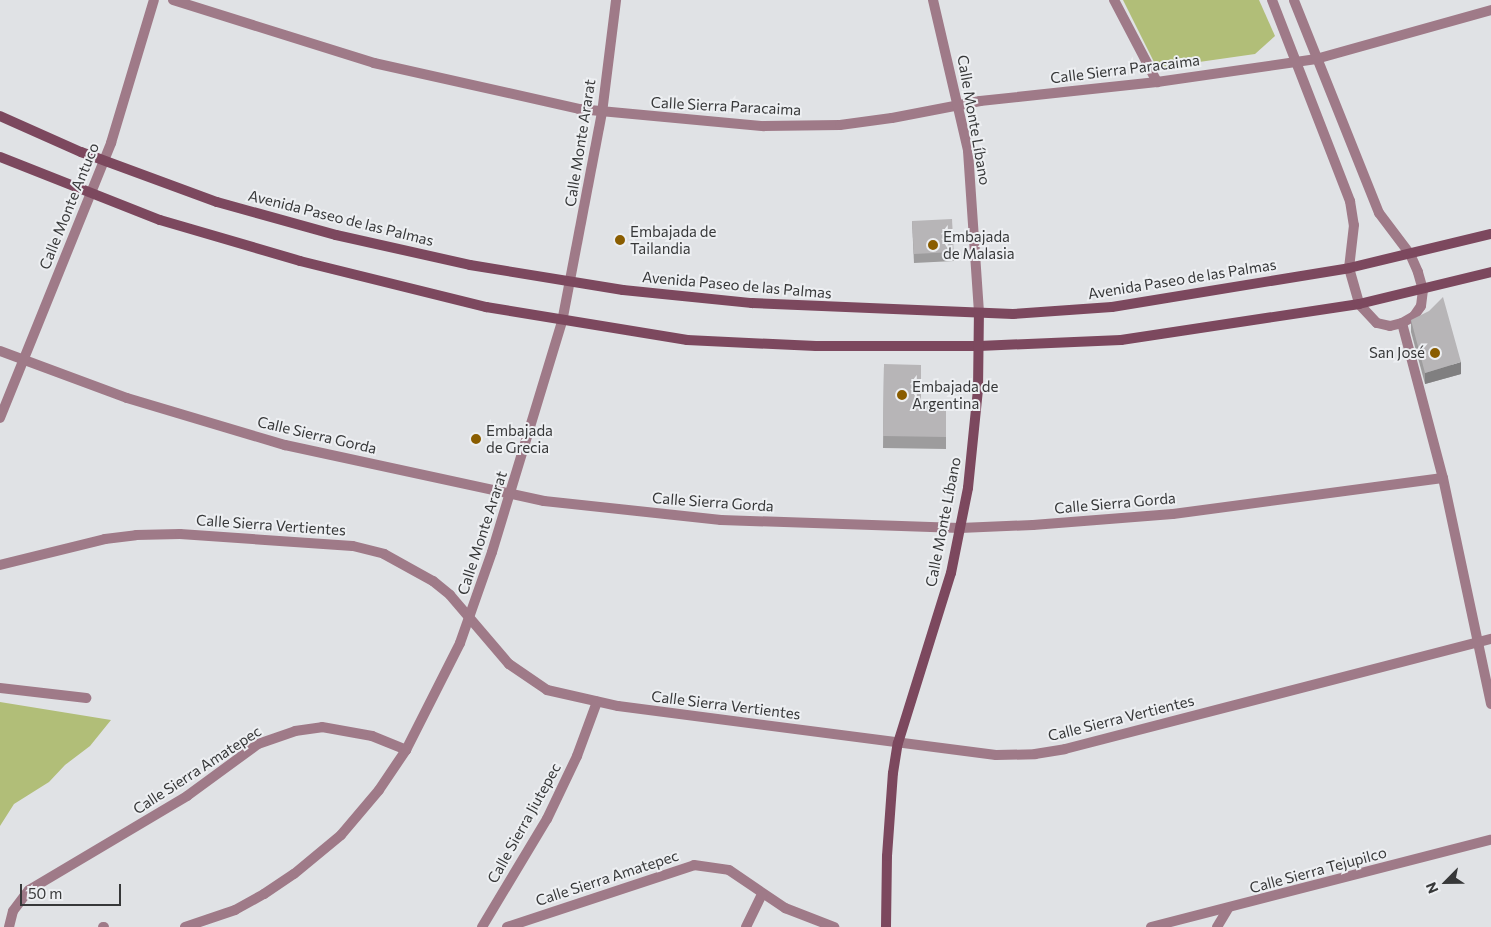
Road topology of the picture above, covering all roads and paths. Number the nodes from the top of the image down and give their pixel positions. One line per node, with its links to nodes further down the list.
1 (154, 0): 16 (street, Calle Monte Antuco)
2 (173, 0): 13 (street, Calle Sierra Paracaima)
3 (616, 0): 13 (street, Calle Monte Ararat)
4 (933, 0): 12 (street, Calle Monte Líbano)
5 (1114, 0): 11 (street)
6 (1272, 0): 10 (street)
7 (1294, 0): 9 (street)
8 (1491, 10): 9 (street, Calle Sierra Paracaima)
9 (1316, 59): 10 (street, Calle Sierra Paracaima); 19 (street)
10 (1295, 62): 11 (street, Calle Sierra Paracaima); 20 (street)
11 (1157, 82): 12 (street, Calle Sierra Paracaima)
12 (959, 105): 13 (street, Calle Sierra Paracaima); 25 (street, Calle Monte Líbano)
13 (602, 113): 22 (street, Calle Monte Ararat)
14 (0, 116): 16 (main road, Avenida Paseo de las Palmas)
15 (0, 157): 17 (main road)
16 (104, 160): 17 (street, Calle Monte Antuco); 22 (main road, Avenida Paseo de las Palmas)
17 (91, 195): 26 (main road); 30 (street, Calle Monte Antuco)
18 (1491, 234): 19 (main road, Avenida Paseo de las Palmas)
19 (1410, 254): 20 (main road, Avenida Paseo de las Palmas); 23 (street)
20 (1349, 268): 24 (street); 25 (main road, Avenida Paseo de las Palmas)
21 (1491, 272): 23 (main road)
22 (571, 281): 25 (main road, Avenida Paseo de las Palmas); 26 (street, Calle Monte Ararat)
23 (1423, 290): 24 (main road); 27 (street)
24 (1359, 304): 27 (street); 28 (main road)
25 (979, 313): 28 (main road, Calle Monte Líbano)
26 (562, 322): 28 (main road); 33 (street, Calle Monte Ararat)
27 (1402, 323): 32 (street)
28 (979, 346): 34 (main road, Calle Monte Líbano)
29 (0, 350): 30 (street, Calle Sierra Gorda)
30 (24, 360): 31 (street, Calle Monte Antuco); 33 (street, Calle Sierra Gorda)
31 (0, 418)
32 (1443, 478): 34 (street, Calle Sierra Gorda); 38 (street)
33 (510, 495): 34 (street, Calle Sierra Gorda); 36 (street, Calle Monte Ararat)
34 (960, 528): 43 (main road, Calle Monte Líbano)
35 (0, 565): 36 (street, Calle Sierra Vertientes)
36 (470, 618): 41 (street, Calle Sierra Vertientes); 44 (street, Calle Monte Ararat)
37 (1491, 639): 38 (street, Calle Sierra Vertientes)
38 (1480, 643): 42 (street); 43 (street, Calle Sierra Vertientes)
39 (0, 688): 40 (street)
40 (86, 698)
41 (597, 702): 43 (street, Calle Sierra Vertientes); 50 (street, Calle Sierra Jiutepec)
42 (1491, 704)
43 (898, 743): 54 (main road, Calle Monte Líbano)
44 (406, 750): 48 (street, Calle Sierra Amatepec); 49 (street, Calle Monte Ararat)
45 (1491, 840): 47 (street, Calle Sierra Tejupilco)
46 (762, 894): 51 (street, Calle Sierra Amatepec); 52 (street); 53 (street, Calle Sierra Amatepec)
47 (1228, 909): 55 (street, Calle Sierra Tejupilco); 56 (street)
48 (9, 927)
49 (185, 927)
50 (482, 927)
51 (507, 927)
52 (746, 927)
53 (834, 927)
54 (886, 927)
55 (1152, 927)
56 (1217, 927)

